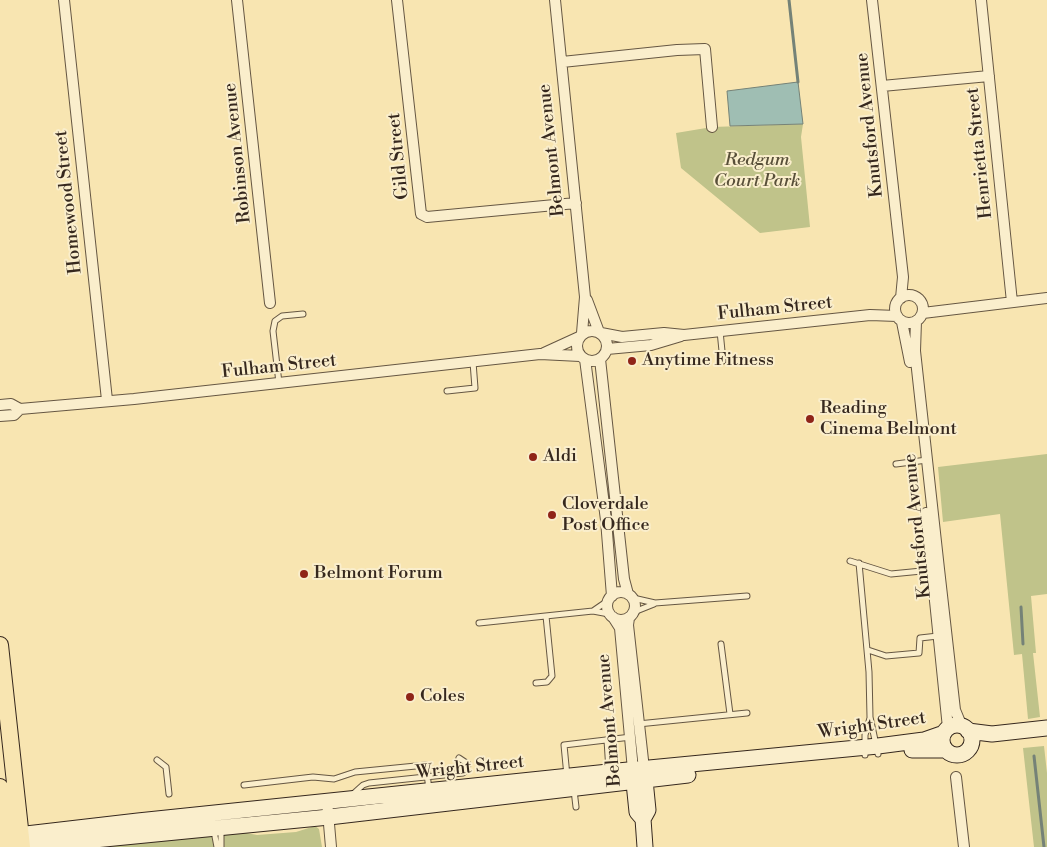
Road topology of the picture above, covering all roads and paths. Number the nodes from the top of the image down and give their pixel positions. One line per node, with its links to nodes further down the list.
1 (64, 0): 35 (street, Homewood Street)
2 (238, 0): 18 (street, Robinson Avenue)
3 (397, 0): 11 (street, Gild Street)
4 (555, 0): 7 (street, Belmont Avenue)
5 (872, 0): 9 (street, Knutsford Avenue)
6 (981, 0): 8 (street, Henrietta Street)
7 (562, 62): 10 (street); 11 (street, Belmont Avenue)
8 (989, 76): 9 (street); 17 (street, Henrietta Street)
9 (882, 86): 12 (street, Knutsford Avenue)
10 (712, 126)
11 (576, 203): 14 (street, Belmont Avenue)
12 (903, 277): 13 (street, Knutsford Avenue); 16 (street, Knutsford Avenue)
13 (912, 295): 16 (street, Fulham Street); 19 (street)
14 (585, 297): 24 (street, Belmont Avenue); 26 (street, Belmont Avenue)
15 (1047, 298): 17 (street, Fulham Street)
16 (898, 300): 21 (street, Fulham Street); 22 (street)
17 (1012, 302): 19 (street, Fulham Street)
18 (270, 304)
19 (920, 313): 22 (street, Fulham Street); 39 (street, Knutsford Avenue)
20 (303, 314): 33 (lane)
21 (870, 315): 22 (street, Fulham Street); 23 (street, Fulham Street)
22 (899, 319): 39 (street, Knutsford Avenue)
23 (720, 331): 25 (street, Fulham Street); 31 (lane)
24 (600, 332): 25 (street, Fulham Street); 26 (street); 27 (street, Belmont Avenue)
25 (684, 334): 27 (street, Fulham Street)
26 (580, 335): 28 (street, Fulham Street); 29 (street, Belmont Avenue)
27 (607, 349): 30 (street)
28 (540, 354): 29 (street, Fulham Street); 32 (street, Fulham Street)
29 (582, 358): 30 (street); 46 (street, Belmont Avenue)
30 (600, 359): 44 (street, Belmont Avenue)
31 (724, 361)
32 (473, 362): 33 (street, Fulham Street); 34 (lane)
33 (279, 382): 35 (street, Fulham Street)
34 (447, 391)
35 (107, 400): 37 (street, Fulham Street)
36 (0, 405): 37 (street, Fulham Street)
37 (20, 409): 38 (street, Fulham Street)
38 (0, 416)
39 (924, 460): 40 (lane); 43 (street, Knutsford Avenue)
40 (896, 464)
41 (850, 561): 42 (lane)
42 (859, 563): 43 (lane); 56 (lane)
43 (935, 570): 53 (street, Knutsford Avenue)
44 (630, 596): 46 (street); 47 (lane); 49 (street, Belmont Avenue)
45 (747, 596): 47 (lane)
46 (610, 598): 48 (lane); 51 (street, Belmont Avenue)
47 (655, 603): 49 (lane)
48 (592, 611): 50 (lane); 51 (lane)
49 (631, 615): 51 (street); 61 (street, Belmont Avenue)
50 (546, 616): 52 (lane); 57 (lane)
51 (611, 616): 65 (street, Belmont Avenue)
52 (479, 623)
53 (942, 635): 56 (lane); 63 (street, Knutsford Avenue)
54 (0, 644): 91 (main road)
55 (721, 644): 59 (lane)
56 (868, 650): 60 (lane)
57 (536, 684)
58 (747, 713): 59 (lane)
59 (730, 714): 61 (lane)
60 (870, 717): 69 (lane); 69 (lane)
61 (638, 724): 65 (street, Belmont Avenue)
62 (1047, 728): 63 (street, Wright Street)
63 (955, 730): 67 (street); 68 (street, Wright Street); 69 (street, Wright Street)
64 (1047, 735): 67 (street, Wright Street)
65 (635, 737): 66 (lane); 75 (street, Belmont Avenue)
66 (607, 740): 70 (lane); 74 (lane)
67 (970, 747): 68 (street, Wright Street)
68 (946, 750): 69 (street, Wright Street)
69 (871, 751): 75 (street, Wright Street)
70 (565, 753): 71 (lane); 77 (lane)
71 (557, 754)
72 (459, 758): 82 (lane)
73 (157, 760): 81 (lane)
74 (609, 772): 75 (street, Wright Street); 77 (street, Wright Street)
75 (639, 775): 77 (street, Wright Street); 95 (street, Belmont Avenue)
76 (956, 777): 96 (street)
77 (570, 783): 79 (street, Wright Street); 84 (street, Wright Street); 85 (lane)
78 (244, 785): 79 (lane)
79 (429, 786): 82 (street, Wright Street); 84 (lane)
80 (0, 787): 91 (main road)
81 (169, 794)
82 (349, 799): 83 (street, Wright Street)
83 (327, 801): 86 (street); 87 (street, Wright Street)
84 (444, 804): 86 (street, Wright Street)
85 (576, 807)
86 (328, 817): 87 (street, Wright Street); 94 (street)
87 (216, 821): 88 (street, Wright Street); 89 (street, Wright Street); 92 (lane); 93 (lane)
88 (133, 826): 89 (lane); 90 (lane); 91 (street, Wright Street)
89 (167, 832): 90 (street, Wright Street)
90 (114, 838): 91 (street, Wright Street)
91 (13, 842)
92 (217, 847)
93 (221, 847)
94 (331, 847)
95 (645, 847)
96 (964, 847)

